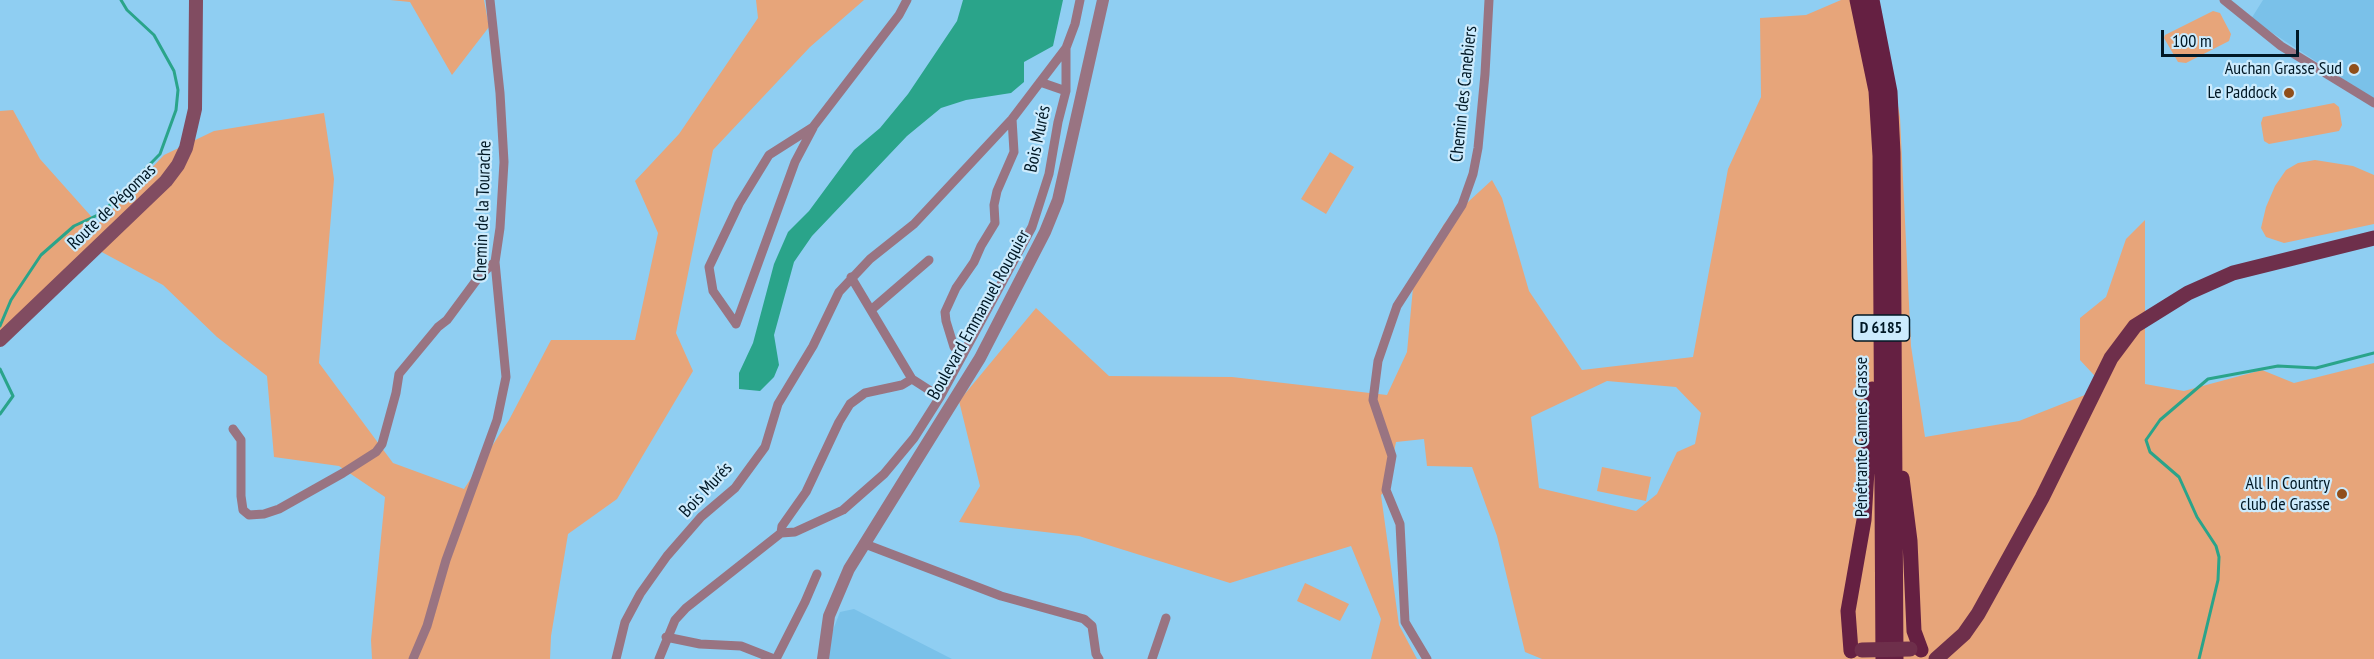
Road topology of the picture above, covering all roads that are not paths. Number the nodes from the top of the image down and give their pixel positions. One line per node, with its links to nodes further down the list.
1 (196, 0): 21 (main road, Route de Pégomas)
2 (490, 0): 18 (street, Chemin de la Tourache)
3 (907, 0): 15 (street)
4 (1080, 0): 10 (street, Bois Murés)
5 (1103, 0): 29 (street, Boulevard Emmanuel Rouquier)
6 (1489, 0): 42 (street, Chemin des Canebiers)
7 (1857, 0): 22 (highway, Pénétrante Cannes Grasse / D 6185)
8 (1872, 0): 27 (highway, Pénétrante Cannes Grasse / D 6185)
9 (2224, 0): 13 (street)
10 (1066, 48): 11 (street, Bois Murés); 12 (street, Bois Murés)
11 (1040, 82): 12 (street, Bois Murés); 14 (street, Bois Murés)
12 (1066, 91): 23 (street, Bois Murés)
13 (2374, 103)
14 (1012, 119): 19 (street, Bois Murés); 23 (street, Bois Murés)
15 (813, 127): 15 (street)
16 (2374, 238): 45 (main road)
17 (929, 260): 20 (street)
18 (495, 262): 26 (street); 35 (street, Chemin de la Tourache)
19 (851, 277): 20 (street); 36 (street, Bois Murés)
20 (871, 310): 24 (street)
21 (4, 335)
22 (1881, 351): 33 (highway); 43 (highway, Pénétrante Cannes Grasse / D 6185)
23 (963, 355): 25 (street, Bois Murés)
24 (912, 379): 25 (street); 28 (street, Bois Murés)
25 (940, 397): 28 (street, Bois Murés)
26 (233, 429)
27 (1894, 430): 34 (highway); 44 (highway, Pénétrante Cannes Grasse / D 6185)
28 (781, 533): 32 (street, Bois Murés)
29 (865, 544): 39 (street, Boulevard Emmanuel Rouquier); 40 (street)
30 (817, 574): 38 (street)
31 (1166, 618): 41 (street)
32 (666, 637): 37 (street, Bois Murés); 38 (street)
33 (1853, 653): 34 (main road, bridge)
34 (1920, 653)
35 (413, 659)
36 (616, 659)
37 (659, 659)
38 (775, 659)
39 (823, 659)
40 (1099, 659)
41 (1152, 659)
42 (1427, 659)
43 (1883, 659)
44 (1896, 659)
45 (1936, 659)

